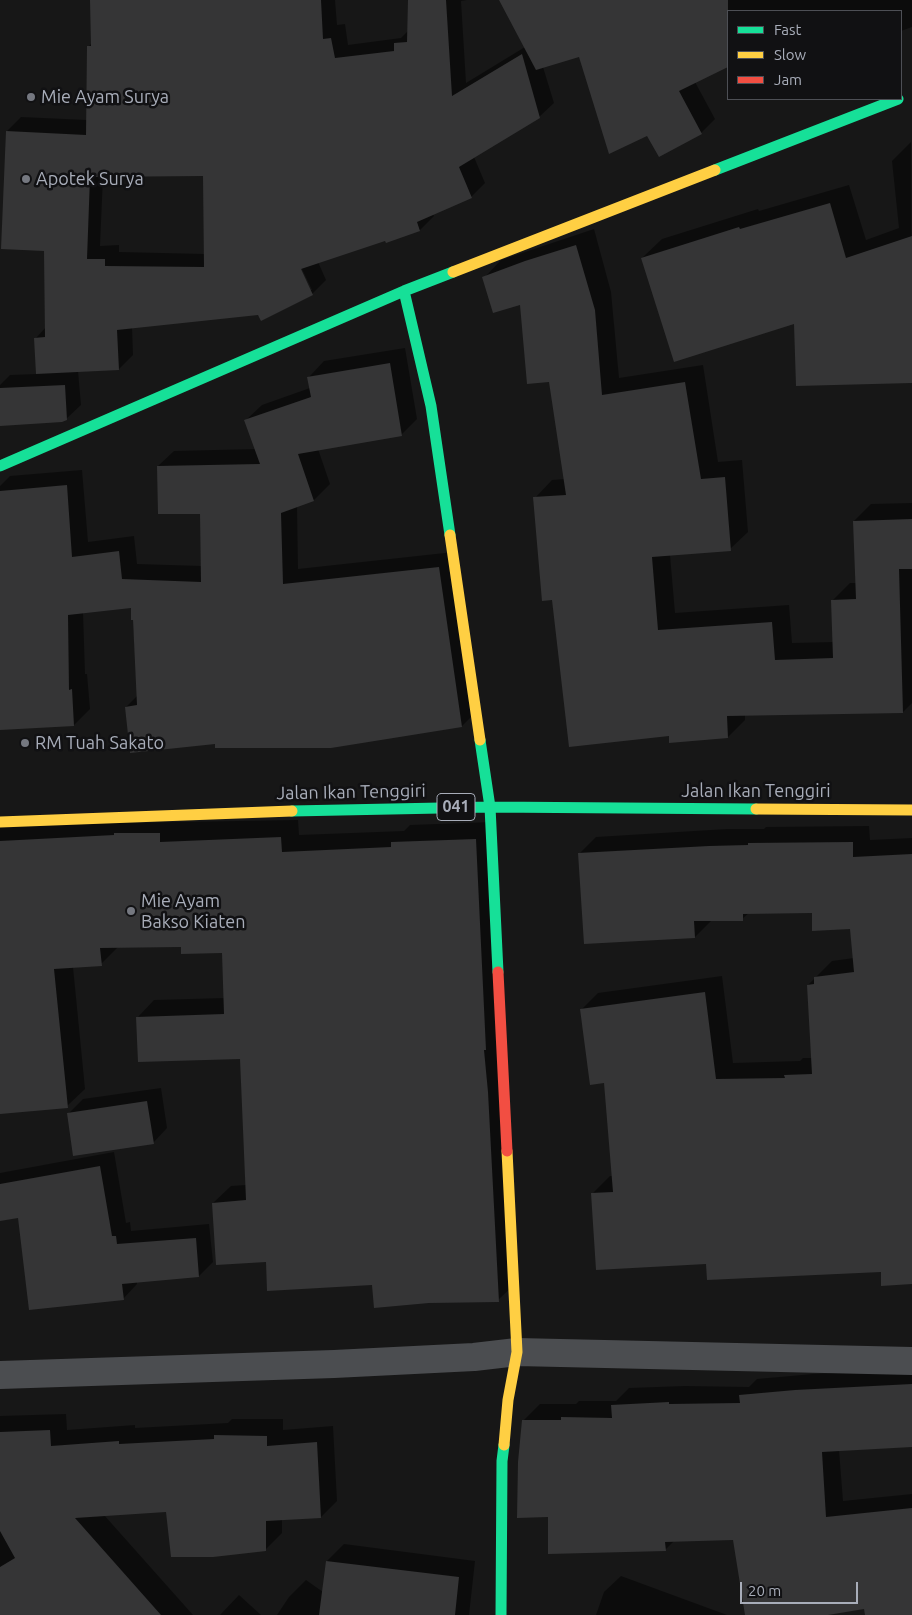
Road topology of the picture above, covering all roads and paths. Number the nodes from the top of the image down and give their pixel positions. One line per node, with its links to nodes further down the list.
1 (895, 100): 2 (street)
2 (404, 291): 3 (street); 4 (street)
3 (0, 466)
4 (490, 807): 5 (street, Jalan Ikan Tenggiri / 041); 6 (street, Jalan Ikan Tenggiri / 041); 7 (street)
5 (912, 810)
6 (0, 822)
7 (517, 1352): 8 (street); 9 (street); 10 (street)
8 (912, 1361)
9 (0, 1375)
10 (500, 1615)

